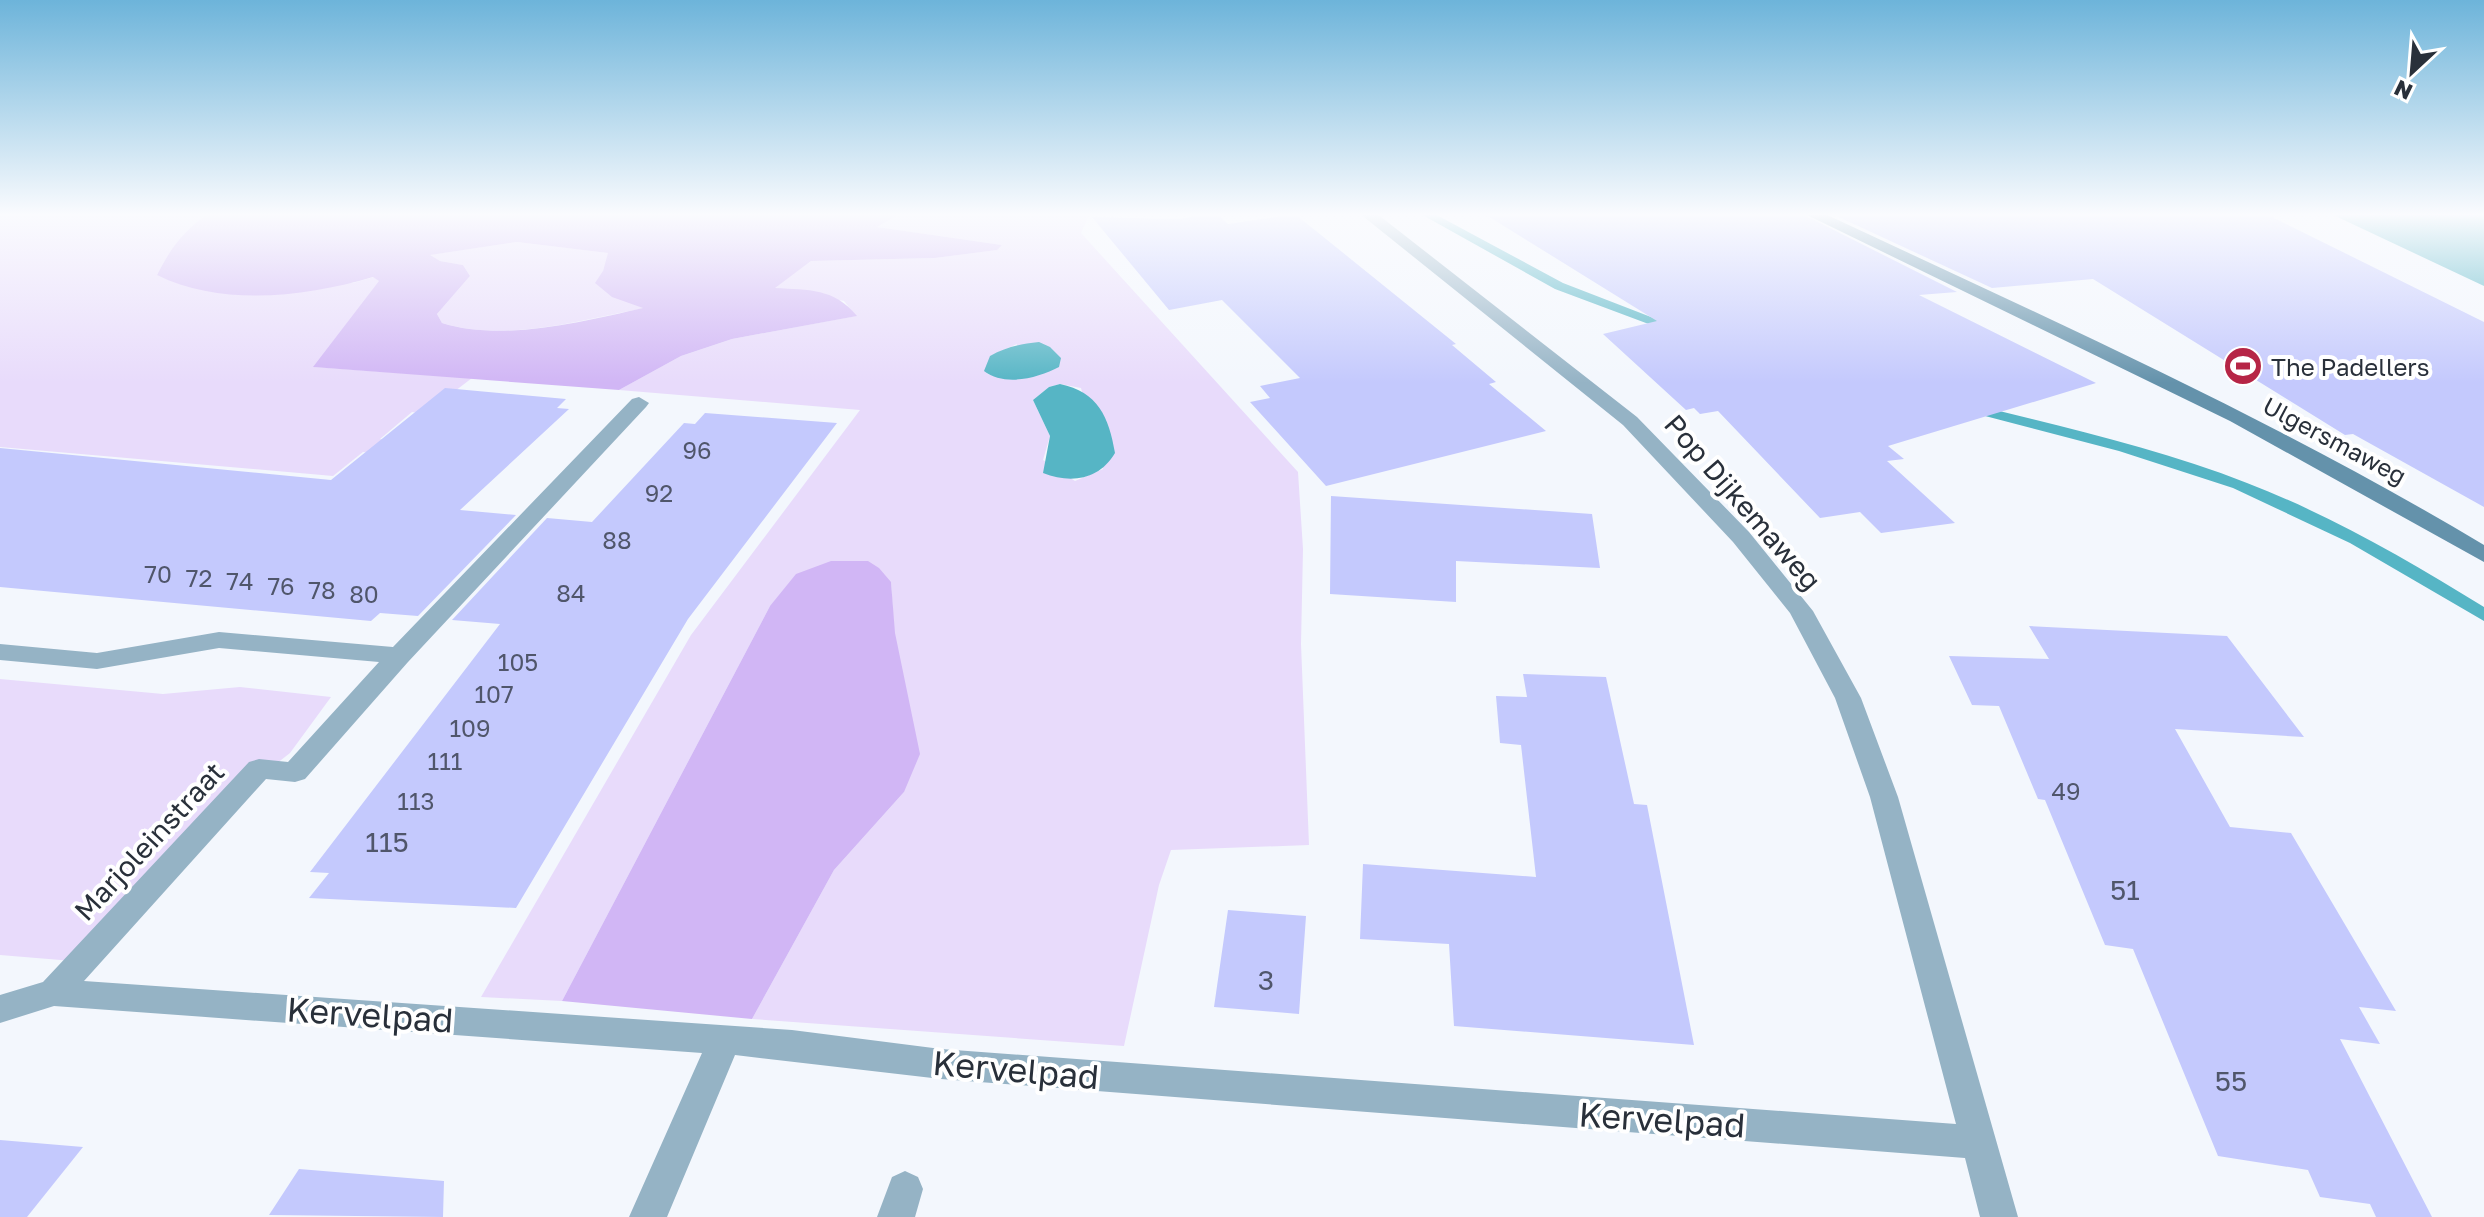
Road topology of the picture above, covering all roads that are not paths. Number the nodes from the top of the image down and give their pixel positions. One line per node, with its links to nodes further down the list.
1 (1439, 270): 10 (street, Pop Dijkemaweg)
2 (1930, 270): 4 (street, Ulgersmaweg)
3 (639, 403): 6 (street, Marjoleinstraat)
4 (2484, 555)
5 (0, 652): 6 (street)
6 (399, 656): 7 (street, Marjoleinstraat)
7 (54, 992): 8 (street); 9 (street, Kervelpad)
8 (0, 1009)
9 (725, 1040): 10 (street, Kervelpad); 11 (street)
10 (1978, 1142): 12 (street, Pop Dijkemaweg)
11 (648, 1217)
12 (1999, 1217)

